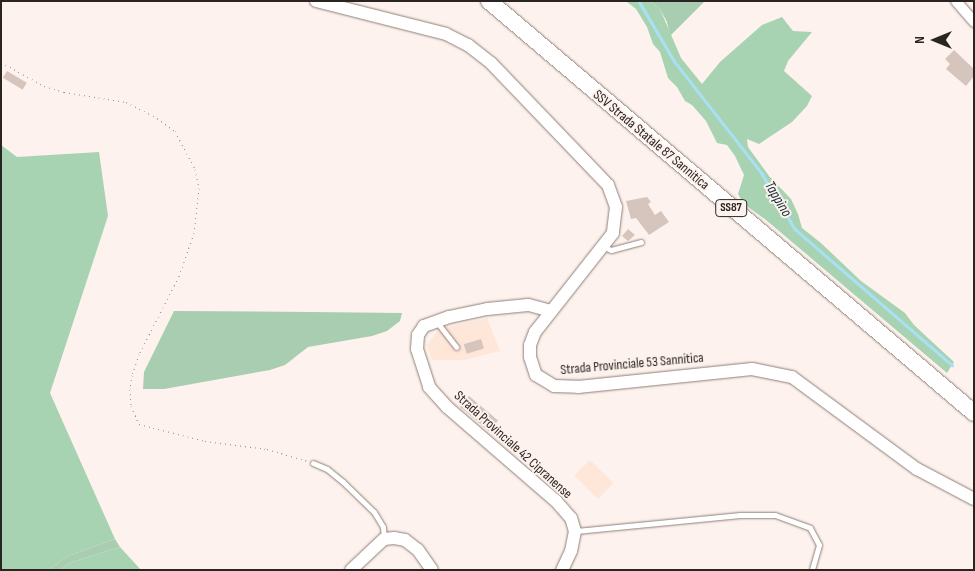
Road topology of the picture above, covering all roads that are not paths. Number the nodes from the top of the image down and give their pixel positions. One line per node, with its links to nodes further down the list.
1 (316, 1): 6 (street, Strada Provinciale 53 Sannitica)
2 (489, 1): 10 (main road, SSV Strada Statale 87 Sannitica / SS87)
3 (956, 1): 4 (street)
4 (974, 22)
5 (641, 242): 6 (lane)
6 (604, 247): 7 (street, Strada Provinciale 53 Sannitica)
7 (551, 311): 8 (street, Strada Provinciale 42 Cipranense); 12 (street, Strada Provinciale 53 Sannitica)
8 (436, 321): 9 (lane); 13 (street, Strada Provinciale 42 Cipranense)
9 (456, 347)
10 (974, 414)
11 (313, 463): 14 (lane)
12 (974, 499)
13 (575, 531): 17 (street); 18 (lane)
14 (384, 539): 15 (street); 16 (street)
15 (351, 570)
16 (432, 570)
17 (562, 570)
18 (812, 570)

